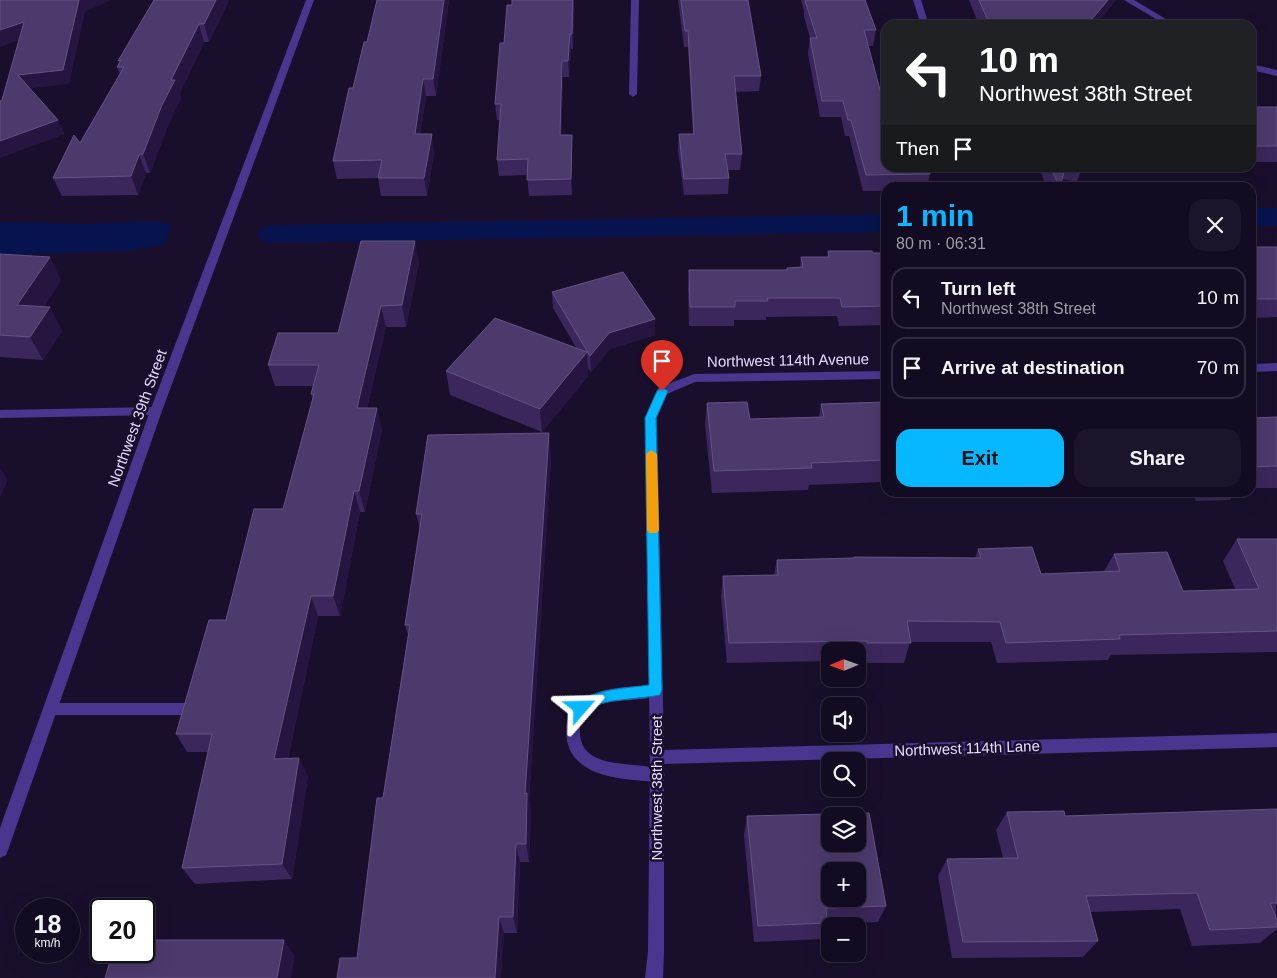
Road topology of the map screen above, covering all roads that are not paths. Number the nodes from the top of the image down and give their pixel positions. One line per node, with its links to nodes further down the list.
1 (310, 0): 14 (street, Northwest 39th Street)
2 (635, 0): 9 (street)
3 (916, 0): 5 (street)
4 (1128, 0): 6 (street)
5 (923, 20)
6 (1163, 20)
7 (1256, 70): 8 (street)
8 (1277, 74)
9 (633, 94)
10 (1277, 367): 11 (street)
11 (1256, 368)
12 (881, 375): 13 (street, Northwest 114th Avenue)
13 (662, 391): 16 (street, Northwest 38th Street)
14 (156, 411): 15 (street); 18 (street, Northwest 39th Street)
15 (0, 414)
16 (655, 690): 20 (street, Northwest 38th Street); 21 (street)
17 (188, 709): 18 (street)
18 (50, 710): 22 (street, Northwest 39th Street)
19 (1277, 740): 20 (street, Northwest 114th Lane)
20 (657, 757): 21 (street, Northwest 38th Street)
21 (657, 775): 23 (street, Northwest 38th Street)
22 (0, 850)
23 (654, 978)

